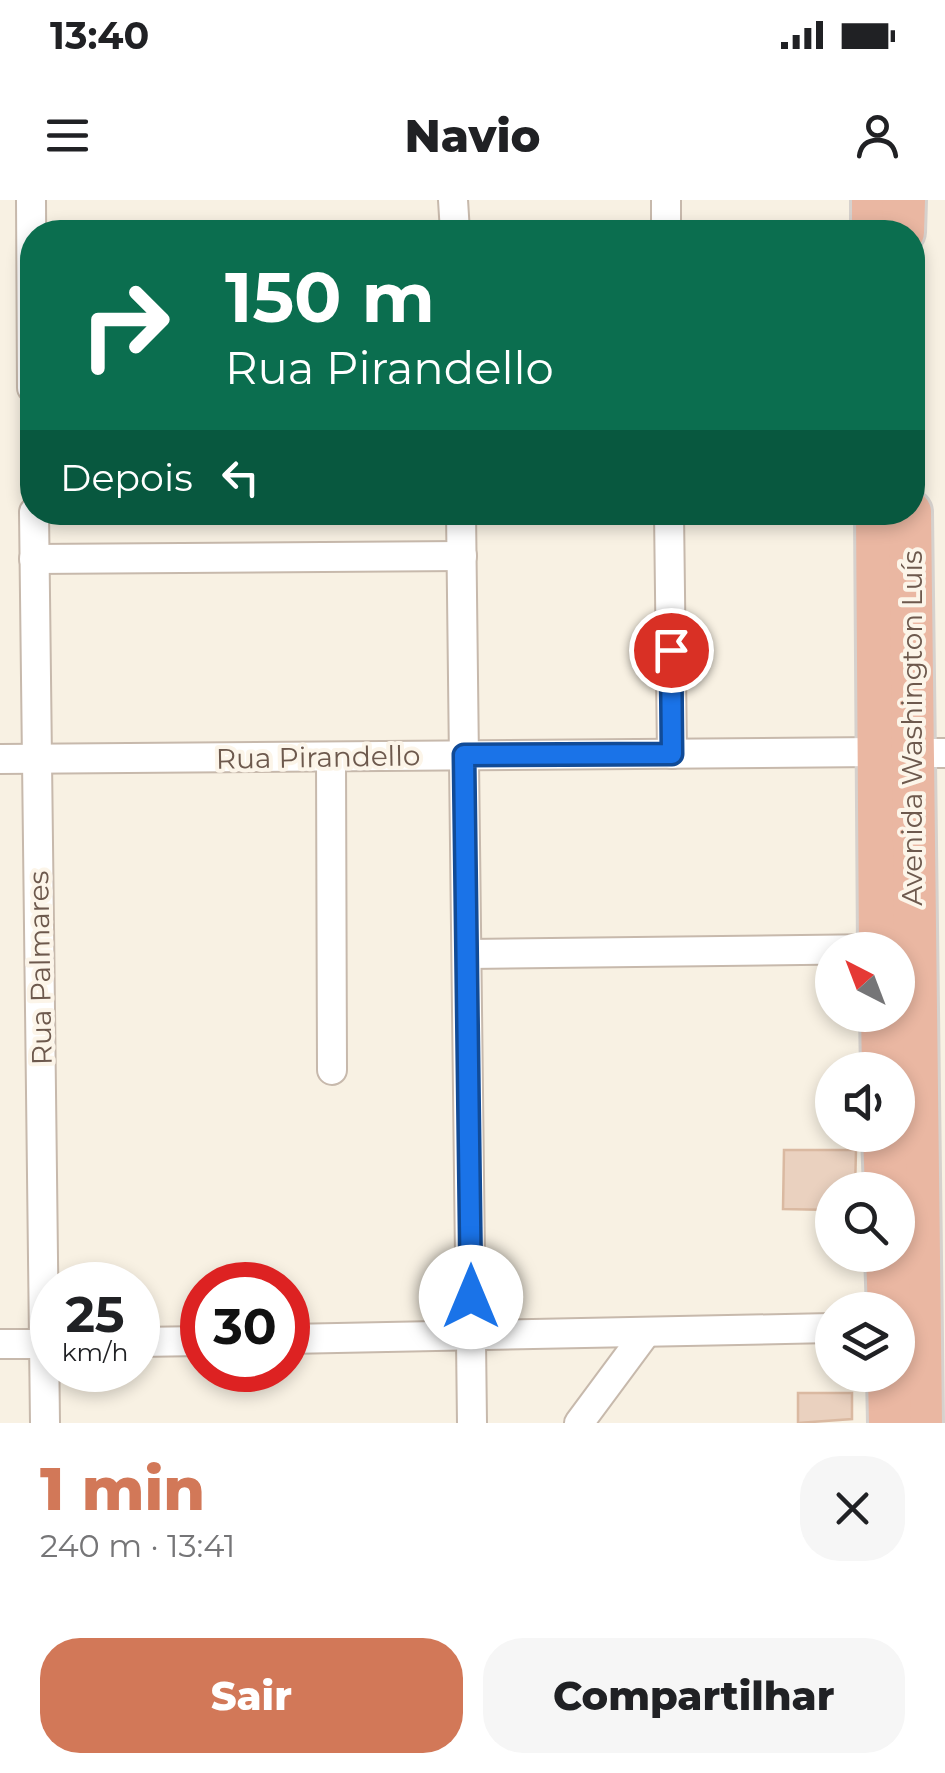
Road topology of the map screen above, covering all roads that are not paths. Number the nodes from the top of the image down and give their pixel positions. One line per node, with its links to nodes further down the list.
1 (34, 525): 7 (street, Rua Palmares)
2 (461, 525): 6 (street)
3 (669, 525): 9 (street)
4 (879, 525): 8 (highway, Avenida Washington Luís)
5 (910, 525): 8 (highway, Avenida Washington Luís)
6 (462, 556): 7 (street); 10 (street)
7 (34, 559): 11 (street, Rua Palmares)
8 (911, 753): 9 (street, Rua Pirandello); 14 (highway, Avenida Washington Luís); 18 (highway, Avenida Washington Luís)
9 (672, 754): 10 (street, Rua Pirandello)
10 (464, 755): 12 (street, Rua Pirandello); 16 (street)
11 (37, 758): 12 (street, Rua Pirandello); 13 (street, Rua Pirandello); 21 (street, Rua Palmares)
12 (331, 759): 17 (street)
13 (0, 760)
14 (883, 932)
15 (815, 951): 16 (street)
16 (469, 954): 26 (street)
17 (332, 1070)
18 (930, 1102): 20 (highway, Avenida Washington Luís)
19 (894, 1152): 20 (highway, Avenida Washington Luís)
20 (916, 1187): 23 (highway, Avenida Washington Luís)
21 (47, 1262)
22 (896, 1272): 23 (highway, Avenida Washington Luís)
23 (918, 1317): 36 (highway, Avenida Washington Luís)
24 (815, 1329): 25 (street)
25 (645, 1334): 26 (street); 34 (street)
26 (471, 1336): 27 (street); 33 (street)
27 (310, 1339)
28 (0, 1344): 29 (street)
29 (30, 1344)
30 (47, 1392): 32 (street, Rua Palmares)
31 (890, 1392): 35 (highway)
32 (45, 1423)
33 (472, 1423)
34 (580, 1423)
35 (890, 1423)
36 (920, 1423)

